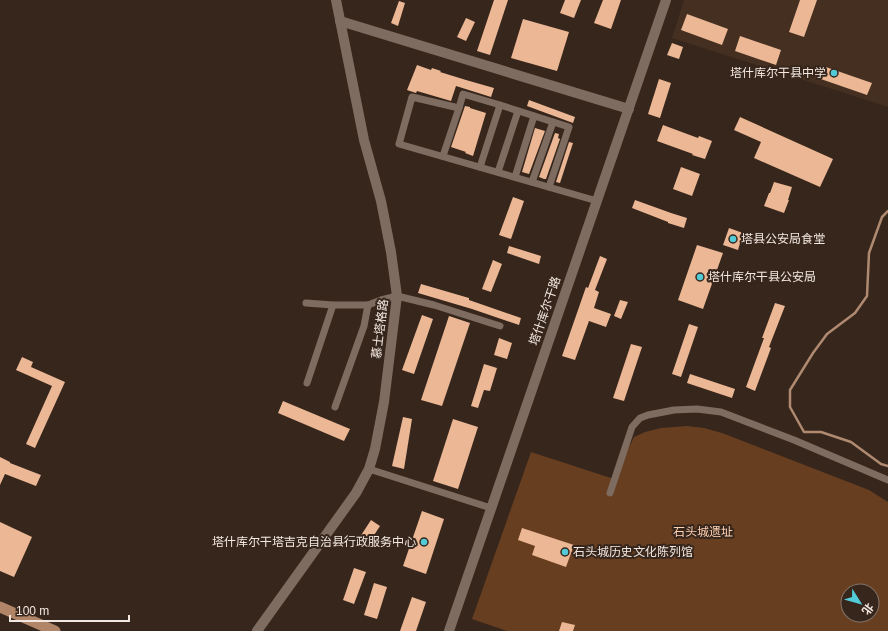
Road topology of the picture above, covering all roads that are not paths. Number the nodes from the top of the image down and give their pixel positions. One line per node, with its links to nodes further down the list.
1 (336, 0): 3 (street, 慕士塔格路)
2 (666, 0): 6 (street, 塔什库尔干路)
3 (340, 21): 6 (street); 17 (street, 慕士塔格路)
4 (500, 105): 5 (street); 7 (street); 11 (street)
5 (459, 108): 10 (street); 10 (street)
6 (628, 109): 16 (street, 塔什库尔干路)
7 (518, 111): 8 (street); 12 (street)
8 (534, 116): 9 (street); 13 (street)
9 (553, 122): 14 (street); 15 (street)
10 (443, 156): 11 (street)
11 (480, 167): 12 (street)
12 (498, 172): 13 (street)
13 (515, 177): 14 (street)
14 (532, 182): 15 (street)
15 (549, 187): 16 (street)
16 (597, 201): 27 (street, 塔什库尔干路)
17 (397, 296): 20 (street); 21 (street); 24 (street, 慕士塔格路)
18 (306, 303): 19 (street)
19 (333, 305): 20 (street); 22 (street)
20 (368, 305): 23 (street)
21 (500, 326)
22 (307, 383)
23 (335, 407)
24 (369, 469): 27 (street); 30 (street, 慕士塔格路)
25 (888, 480): 26 (street)
26 (610, 493)
27 (492, 508): 31 (street, 塔什库尔干路)
28 (0, 608): 29 (main road)
29 (55, 631)
30 (257, 631)
31 (449, 631)

